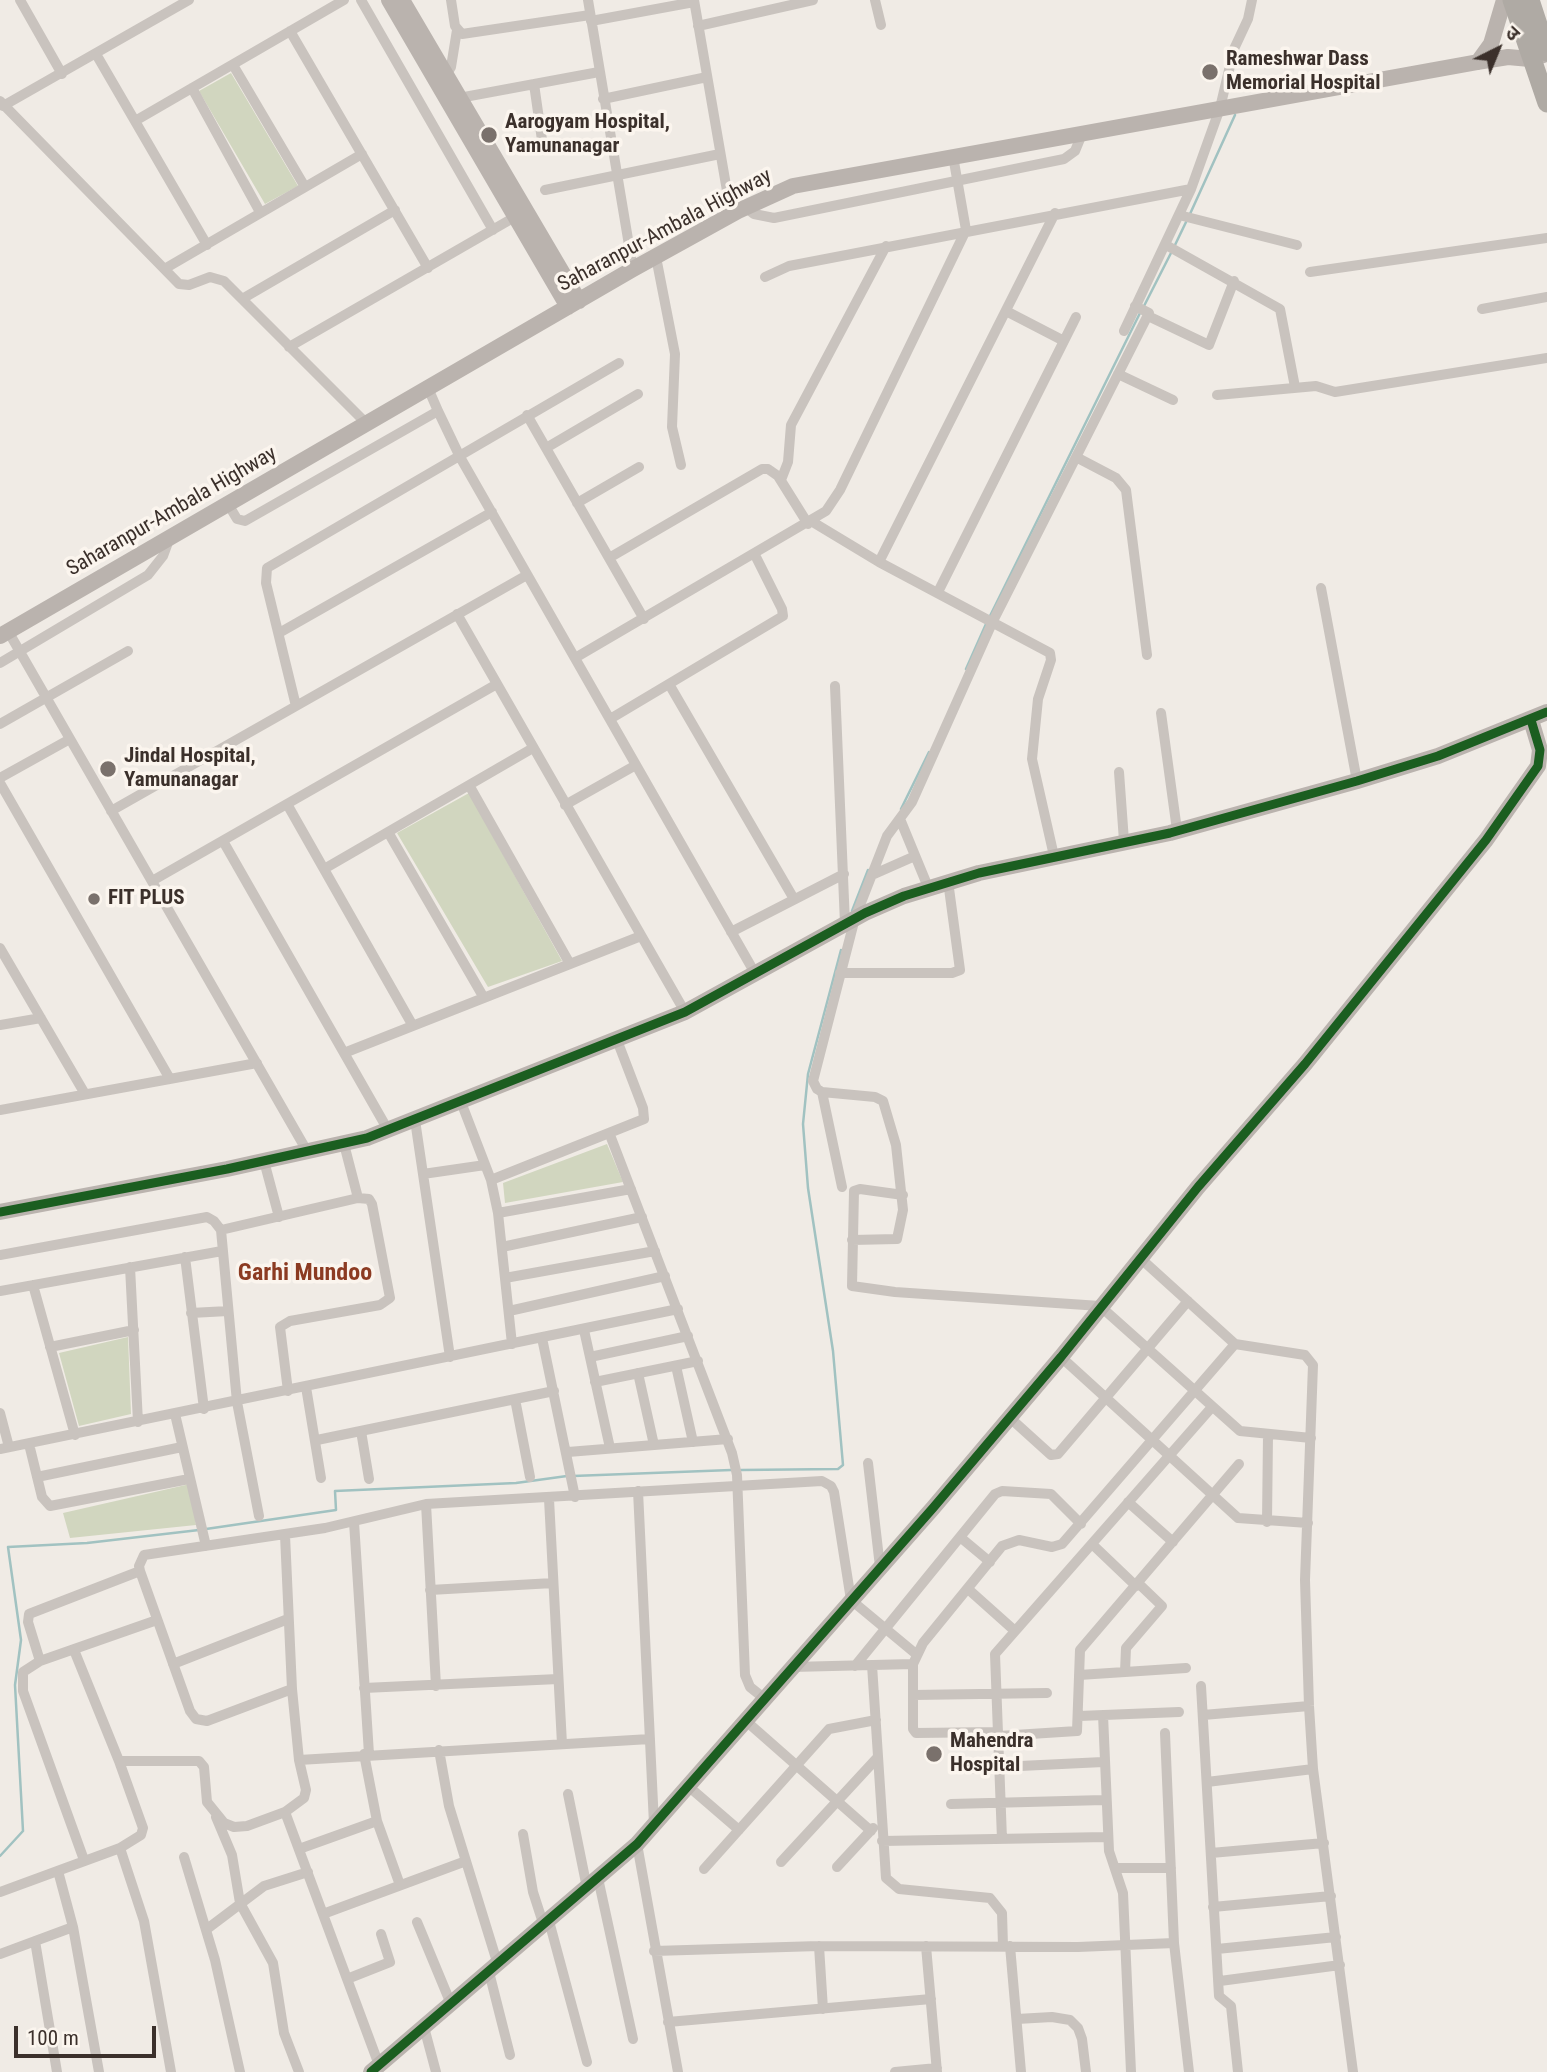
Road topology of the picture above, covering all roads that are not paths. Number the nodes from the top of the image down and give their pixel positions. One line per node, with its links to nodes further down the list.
1 (36, 0): 16 (street)
2 (188, 0): 23 (street)
3 (344, 0): 21 (street)
4 (360, 0): 54 (street)
5 (388, 0): 52 (street)
6 (402, 0): 28 (street)
7 (451, 0): 20 (street)
8 (588, 0): 17 (street)
9 (813, 0): 19 (street)
10 (875, 0): 18 (street)
11 (1252, 0): 36 (street)
12 (1504, 0): 24 (street)
13 (1512, 0): 22 (highway)
14 (1530, 0): 22 (highway)
15 (694, 1): 17 (street); 19 (street)
16 (22, 4): 27 (street)
17 (591, 18): 20 (street); 26 (street)
18 (881, 25)
19 (698, 26): 29 (street)
20 (457, 30): 28 (street)
21 (290, 31): 25 (street); 40 (street)
22 (1539, 50): 24 (street, Saharanpur-Ambala Highway); 35 (highway)
23 (96, 54): 27 (street); 37 (street)
24 (1478, 62): 36 (street, Saharanpur-Ambala Highway)
25 (233, 65): 31 (street); 45 (street)
26 (599, 72): 30 (street); 33 (street)
27 (62, 74): 34 (street)
28 (446, 75): 32 (street)
29 (707, 77): 33 (street); 41 (street)
30 (534, 84): 32 (street); 39 (street)
31 (192, 88): 37 (street); 50 (street)
32 (459, 98): 52 (street)
33 (603, 99): 43 (street)
34 (2, 103): 62 (street)
35 (1547, 103)
36 (1220, 108): 38 (street, Saharanpur-Ambala Highway); 46 (street)
37 (135, 121): 58 (street)
38 (1082, 134): 42 (street, Saharanpur-Ambala Highway); 44 (street)
39 (543, 147)
40 (362, 154): 45 (street); 48 (street)
41 (720, 154): 43 (street); 49 (street)
42 (953, 156): 44 (street); 49 (street, Saharanpur-Ambala Highway)
43 (617, 174): 47 (street); 64 (street)
44 (957, 182): 49 (street); 55 (street)
45 (305, 187): 50 (street)
46 (1191, 189): 51 (street); 53 (street)
47 (545, 190)
48 (395, 210): 63 (street); 69 (street)
49 (738, 211): 61 (street, Saharanpur-Ambala Highway)
50 (260, 212): 58 (street)
51 (1055, 213): 55 (street); 73 (street)
52 (520, 214): 54 (street); 70 (street)
53 (1184, 217): 57 (street); 60 (street)
54 (493, 230): 63 (street)
55 (966, 230): 59 (street); 98 (street)
56 (1547, 237): 65 (street)
57 (1297, 244)
58 (208, 245): 62 (street)
59 (886, 246): 66 (street); 94 (street)
60 (1170, 247): 67 (street); 72 (street)
61 (656, 257): 64 (street, Saharanpur-Ambala Highway); 92 (street)
62 (166, 268): 69 (street)
63 (429, 268): 77 (street)
64 (634, 269): 70 (street, Saharanpur-Ambala Highway)
65 (1310, 272)
66 (765, 277)
67 (1234, 281): 72 (street); 81 (street)
68 (1547, 298): 71 (street)
69 (242, 299): 77 (street)
70 (573, 304): 82 (street, Saharanpur-Ambala Highway)
71 (1482, 309)
72 (1142, 310): 75 (street); 80 (street)
73 (1006, 311): 76 (street); 102 (street)
74 (1076, 317): 76 (street)
75 (1124, 331)
76 (1064, 341): 105 (street)
77 (289, 347): 88 (street)
78 (1547, 358): 81 (street)
79 (619, 363): 87 (street)
80 (1118, 374): 85 (street); 91 (street)
81 (1295, 387): 84 (street)
82 (428, 388): 86 (street); 88 (street, Saharanpur-Ambala Highway)
83 (638, 394): 89 (street)
84 (1217, 395)
85 (1172, 400)
86 (438, 411): 90 (street); 96 (street)
87 (527, 415): 89 (street); 90 (street)
88 (367, 424): 96 (street, Saharanpur-Ambala Highway)
89 (546, 448): 95 (street)
90 (460, 457): 97 (street); 110 (street)
91 (1076, 457): 108 (street); 113 (street)
92 (681, 465)
93 (639, 467): 95 (street)
94 (781, 480): 98 (street); 101 (street)
95 (577, 503): 101 (street)
96 (228, 504): 99 (street, Saharanpur-Ambala Highway)
97 (492, 512): 103 (street); 110 (street)
98 (810, 523): 100 (street); 102 (street)
99 (170, 537): 109 (street, Saharanpur-Ambala Highway); 111 (street)
100 (755, 555): 107 (street); 117 (street)
101 (609, 558): 107 (street)
102 (879, 562): 105 (street)
103 (527, 575): 106 (street); 114 (street)
104 (1321, 588): 131 (street)
105 (938, 592): 108 (street)
106 (457, 614): 116 (street); 120 (street)
107 (644, 619): 114 (street)
108 (989, 619): 136 (street); 142 (street)
109 (4, 633): 111 (street)
110 (279, 633): 120 (street)
111 (20, 651): 115 (street); 119 (street)
112 (128, 651): 119 (street)
113 (1147, 655)
114 (575, 659): 123 (street)
115 (0, 663)
116 (497, 684): 127 (street); 133 (street)
117 (669, 684): 123 (street); 149 (street)
118 (835, 686): 144 (street)
119 (46, 698): 125 (street); 126 (street)
120 (296, 706): 135 (street)
121 (1547, 712): 124 (street)
122 (1161, 713): 137 (street)
123 (610, 719): 128 (street)
124 (1531, 720): 131 (street); 194 (street)
125 (0, 724)
126 (70, 738): 130 (street); 135 (street)
127 (533, 748): 132 (street); 134 (street)
128 (636, 765): 134 (street); 151 (street)
129 (1119, 772): 140 (street)
130 (0, 781): 165 (street)
131 (1357, 781): 137 (street)
132 (469, 785): 138 (street); 154 (street)
133 (287, 804): 139 (street); 143 (street)
134 (565, 805): 152 (street)
135 (111, 811): 146 (street)
136 (900, 819): 141 (street); 145 (street)
137 (1177, 830): 140 (street)
138 (388, 832): 143 (street); 157 (street)
139 (223, 841): 146 (street); 163 (street)
140 (1124, 841): 142 (street)
141 (915, 856): 145 (street); 148 (street)
142 (1054, 856): 147 (street)
143 (324, 869): 161 (street)
144 (844, 874): 149 (street); 150 (street)
145 (872, 874): 150 (street)
146 (152, 881): 164 (street)
147 (948, 881): 148 (street); 155 (street)
148 (929, 887): 150 (street)
149 (794, 899): 151 (street)
150 (850, 921): 155 (street); 156 (street)
151 (731, 932): 156 (street)
152 (641, 936): 154 (street); 158 (street)
153 (0, 948): 159 (street)
154 (570, 964): 157 (street)
155 (840, 973): 166 (street)
156 (756, 975): 158 (street)
157 (485, 998): 161 (street)
158 (685, 1012): 162 (street)
159 (41, 1018): 160 (street); 167 (street)
160 (0, 1025)
161 (413, 1026): 163 (street)
162 (617, 1040): 168 (street); 172 (street)
163 (344, 1053): 171 (street)
164 (257, 1063): 165 (street); 174 (street)
165 (170, 1079): 167 (street)
166 (822, 1092): 179 (street); 181 (street)
167 (85, 1094): 169 (street)
168 (461, 1102): 170 (street); 176 (street)
169 (0, 1110)
170 (415, 1120): 171 (street); 177 (street)
171 (388, 1130): 173 (street)
172 (610, 1135): 178 (street); 180 (street)
173 (344, 1144): 174 (street); 182 (street)
174 (307, 1152): 175 (street)
175 (264, 1161): 183 (street); 185 (street)
176 (485, 1165): 177 (street); 178 (street)
177 (423, 1174): 214 (street)
178 (491, 1180): 184 (street)
179 (842, 1187)
180 (631, 1189): 184 (street); 186 (street)
181 (903, 1195): 188 (street); 188 (street)
182 (358, 1198): 185 (street); 222 (street)
183 (0, 1212)
184 (498, 1213): 189 (street)
185 (279, 1217): 187 (street)
186 (642, 1217): 189 (street); 191 (street)
187 (221, 1230): 190 (street); 192 (street)
188 (852, 1240): 201 (street)
189 (502, 1247): 197 (street)
190 (222, 1251): 193 (street); 203 (street)
191 (655, 1251): 196 (street); 197 (street)
192 (0, 1255)
193 (185, 1257): 195 (street); 205 (street)
194 (1139, 1257): 200 (street); 201 (street)
195 (131, 1267): 198 (street); 206 (street)
196 (665, 1276): 202 (street); 204 (street)
197 (505, 1278): 204 (street)
198 (33, 1285): 199 (street); 212 (street)
199 (0, 1291)
200 (1188, 1301): 211 (street); 213 (street)
201 (1100, 1306): 213 (street); 216 (street)
202 (678, 1309): 207 (street); 208 (street)
203 (228, 1311): 205 (street); 227 (street)
204 (509, 1311): 210 (street)
205 (191, 1313): 229 (street)
206 (134, 1330): 212 (street); 233 (street)
207 (584, 1330): 209 (street); 215 (street)
208 (688, 1336): 215 (street); 217 (street)
209 (542, 1338): 210 (street); 223 (street)
210 (512, 1344): 214 (street)
211 (1235, 1344): 224 (street); 237 (street)
212 (50, 1347): 236 (street)
213 (1148, 1350): 224 (street); 225 (street)
214 (450, 1357): 221 (street)
215 (590, 1357): 220 (street)
216 (1061, 1357): 225 (street); 232 (street)
217 (698, 1361): 218 (street); 238 (street)
218 (676, 1366): 219 (street); 241 (street)
219 (638, 1374): 220 (street); 243 (street)
220 (595, 1382): 246 (street)
221 (306, 1387): 222 (street); 240 (street)
222 (288, 1391): 227 (street)
223 (554, 1391): 226 (street); 247 (street)
224 (1195, 1391): 228 (street); 239 (street)
225 (1106, 1398): 232 (street); 239 (street)
226 (514, 1399): 234 (street); 252 (street)
227 (237, 1402): 229 (street); 263 (street)
228 (1212, 1407): 235 (street); 248 (street)
229 (204, 1409): 231 (street)
230 (0, 1413): 245 (street)
231 (176, 1415): 233 (street); 244 (street)
232 (1009, 1417): 274 (street)
233 (138, 1422): 236 (street)
234 (361, 1431): 240 (street); 255 (street)
235 (1268, 1435): 237 (street); 265 (street)
236 (75, 1436): 242 (street)
237 (1311, 1438): 266 (street)
238 (728, 1439): 241 (street); 256 (street)
239 (1154, 1439): 248 (street); 267 (street)
240 (317, 1440): 253 (street)
241 (693, 1442): 243 (street)
242 (29, 1444): 245 (street); 251 (street)
243 (653, 1445): 246 (street)
244 (182, 1447): 251 (street); 254 (street)
245 (4, 1448)
246 (610, 1448): 247 (street)
247 (568, 1452): 259 (street)
248 (1171, 1454): 258 (street); 261 (street)
249 (868, 1463): 274 (street)
250 (1240, 1464): 258 (street)
251 (37, 1477): 254 (street)
252 (530, 1477)
253 (321, 1478)
254 (189, 1479): 272 (street)
255 (369, 1479)
256 (736, 1488): 257 (street); 280 (street); 303 (street)
257 (638, 1491): 259 (street); 313 (street)
258 (1213, 1494): 265 (street); 270 (street)
259 (575, 1497): 260 (street)
260 (548, 1499): 262 (street); 276 (street)
261 (1128, 1502): 270 (street); 271 (street)
262 (426, 1504): 264 (street); 279 (street)
263 (259, 1516)
264 (355, 1522): 268 (street); 298 (street)
265 (1267, 1522): 266 (street)
266 (1308, 1523): 304 (street)
267 (1081, 1524): 269 (street); 273 (street)
268 (285, 1535): 272 (street); 282 (street)
269 (960, 1536): 273 (street); 283 (street)
270 (1173, 1542): 277 (street)
271 (1091, 1544): 277 (street); 284 (street)
272 (206, 1546): 275 (street)
273 (990, 1562): 278 (street)
274 (880, 1567): 280 (street)
275 (140, 1571): 281 (street); 287 (street)
276 (553, 1583): 279 (street); 295 (street)
277 (1137, 1584): 293 (street); 294 (street)
278 (968, 1588): 284 (street); 286 (street)
279 (430, 1590): 296 (street)
280 (852, 1600): 283 (street); 291 (street)
281 (157, 1619): 285 (street); 288 (street)
282 (289, 1619): 288 (street); 299 (street)
283 (885, 1629): 286 (street); 290 (street)
284 (1015, 1631): 301 (street)
285 (74, 1650): 287 (street); 319 (street)
286 (914, 1659): 289 (street); 302 (street)
287 (40, 1661): 349 (street)
288 (173, 1664): 299 (street)
289 (872, 1665): 290 (street); 309 (street)
290 (855, 1666): 291 (street)
291 (792, 1667): 303 (street)
292 (1186, 1668): 293 (street)
293 (1125, 1672): 294 (street)
294 (1079, 1675): 308 (street)
295 (558, 1679): 296 (street); 314 (street)
296 (436, 1686): 298 (street)
297 (1201, 1686): 307 (street)
298 (364, 1688): 316 (street)
299 (292, 1689): 318 (street)
300 (1047, 1693): 301 (street)
301 (997, 1694): 302 (street); 312 (street)
302 (913, 1695): 312 (street)
303 (765, 1699): 310 (street)
304 (1309, 1706): 307 (street); 324 (street)
305 (1179, 1712): 306 (street)
306 (1103, 1715): 308 (street); 320 (street)
307 (1203, 1715): 325 (street)
308 (1079, 1716): 312 (street)
309 (876, 1720): 317 (street); 321 (street)
310 (746, 1721): 321 (street); 326 (street)
311 (1165, 1733): 354 (street)
312 (998, 1734): 322 (street)
313 (650, 1739): 314 (street); 336 (street)
314 (562, 1744): 315 (street)
315 (439, 1750): 316 (street); 350 (street)
316 (366, 1754): 318 (street); 335 (street)
317 (878, 1757): 329 (street); 334 (street)
318 (299, 1760): 332 (street)
319 (119, 1761): 333 (street); 345 (street)
320 (1103, 1762): 322 (street); 328 (street)
321 (796, 1765): 329 (street); 337 (street)
322 (1000, 1768): 323 (street); 330 (street)
323 (958, 1769)
324 (1313, 1769): 325 (street); 343 (street)
325 (1207, 1782): 347 (street)
326 (688, 1786): 336 (street); 337 (street)
327 (568, 1794): 358 (street)
328 (1104, 1800): 330 (street); 340 (street)
329 (838, 1801): 338 (street); 351 (street)
330 (1001, 1802): 331 (street); 341 (street)
331 (951, 1804)
332 (285, 1811): 333 (street); 346 (street)
333 (215, 1814): 362 (street)
334 (881, 1818): 338 (street); 342 (street)
335 (377, 1821): 346 (street); 359 (street)
336 (654, 1824): 344 (street)
337 (739, 1830): 355 (street)
338 (871, 1831): 352 (street)
339 (523, 1834): 366 (street)
340 (1107, 1838): 341 (street); 353 (street)
341 (1002, 1839): 342 (street)
342 (882, 1841): 376 (street)
343 (1324, 1843): 347 (street); 361 (street)
344 (637, 1844): 358 (street); 378 (street)
345 (120, 1847): 349 (street); 397 (street)
346 (299, 1849): 357 (street)
347 (1210, 1853): 363 (street)
348 (184, 1857): 368 (street)
349 (84, 1860): 356 (street)
350 (466, 1861): 359 (street); 381 (street)
351 (781, 1862)
352 (837, 1867)
353 (1116, 1868): 354 (street); 372 (street)
354 (1171, 1868): 373 (street)
355 (704, 1869)
356 (58, 1871): 360 (street); 367 (street)
357 (308, 1872): 362 (street); 364 (street)
358 (592, 1883): 366 (street); 390 (street)
359 (400, 1885): 364 (street)
360 (0, 1892)
361 (1331, 1896): 363 (street); 370 (street)
362 (240, 1903): 368 (street); 399 (street)
363 (1213, 1907): 377 (street)
364 (323, 1914): 382 (street)
365 (417, 1922): 385 (street)
366 (547, 1923): 381 (street); 392 (street)
367 (73, 1927): 371 (street); 396 (street)
368 (207, 1929): 398 (street)
369 (381, 1934): 382 (street)
370 (1336, 1937): 377 (street); 380 (street)
371 (35, 1941): 379 (street); 395 (street)
372 (1126, 1944): 373 (street); 376 (street); 405 (street)
373 (1174, 1944): 406 (street)
374 (819, 1946): 375 (street); 378 (street); 386 (street)
375 (926, 1946): 376 (street); 384 (street)
376 (1007, 1946): 387 (street)
377 (1217, 1949): 383 (street)
378 (654, 1951): 388 (street)
379 (0, 1954)
380 (1340, 1965): 383 (street); 408 (street)
381 (493, 1969): 385 (street); 391 (street)
382 (348, 1979): 393 (street)
383 (1220, 1981): 407 (street)
384 (931, 1999): 386 (street); 394 (street)
385 (451, 2004): 389 (street)
386 (822, 2009): 388 (street)
387 (1017, 2019): 403 (street); 404 (street)
388 (668, 2022): 401 (street)
389 (424, 2027): 393 (street); 400 (street)
390 (633, 2039)
391 (510, 2055)
392 (587, 2062)
393 (375, 2068)
394 (937, 2070): 402 (street)
395 (57, 2072)
396 (99, 2072)
397 (171, 2072)
398 (240, 2072)
399 (299, 2072)
400 (436, 2072)
401 (678, 2072)
402 (895, 2072)
403 (1021, 2072)
404 (1086, 2072)
405 (1131, 2072)
406 (1189, 2072)
407 (1238, 2072)
408 (1353, 2072)

